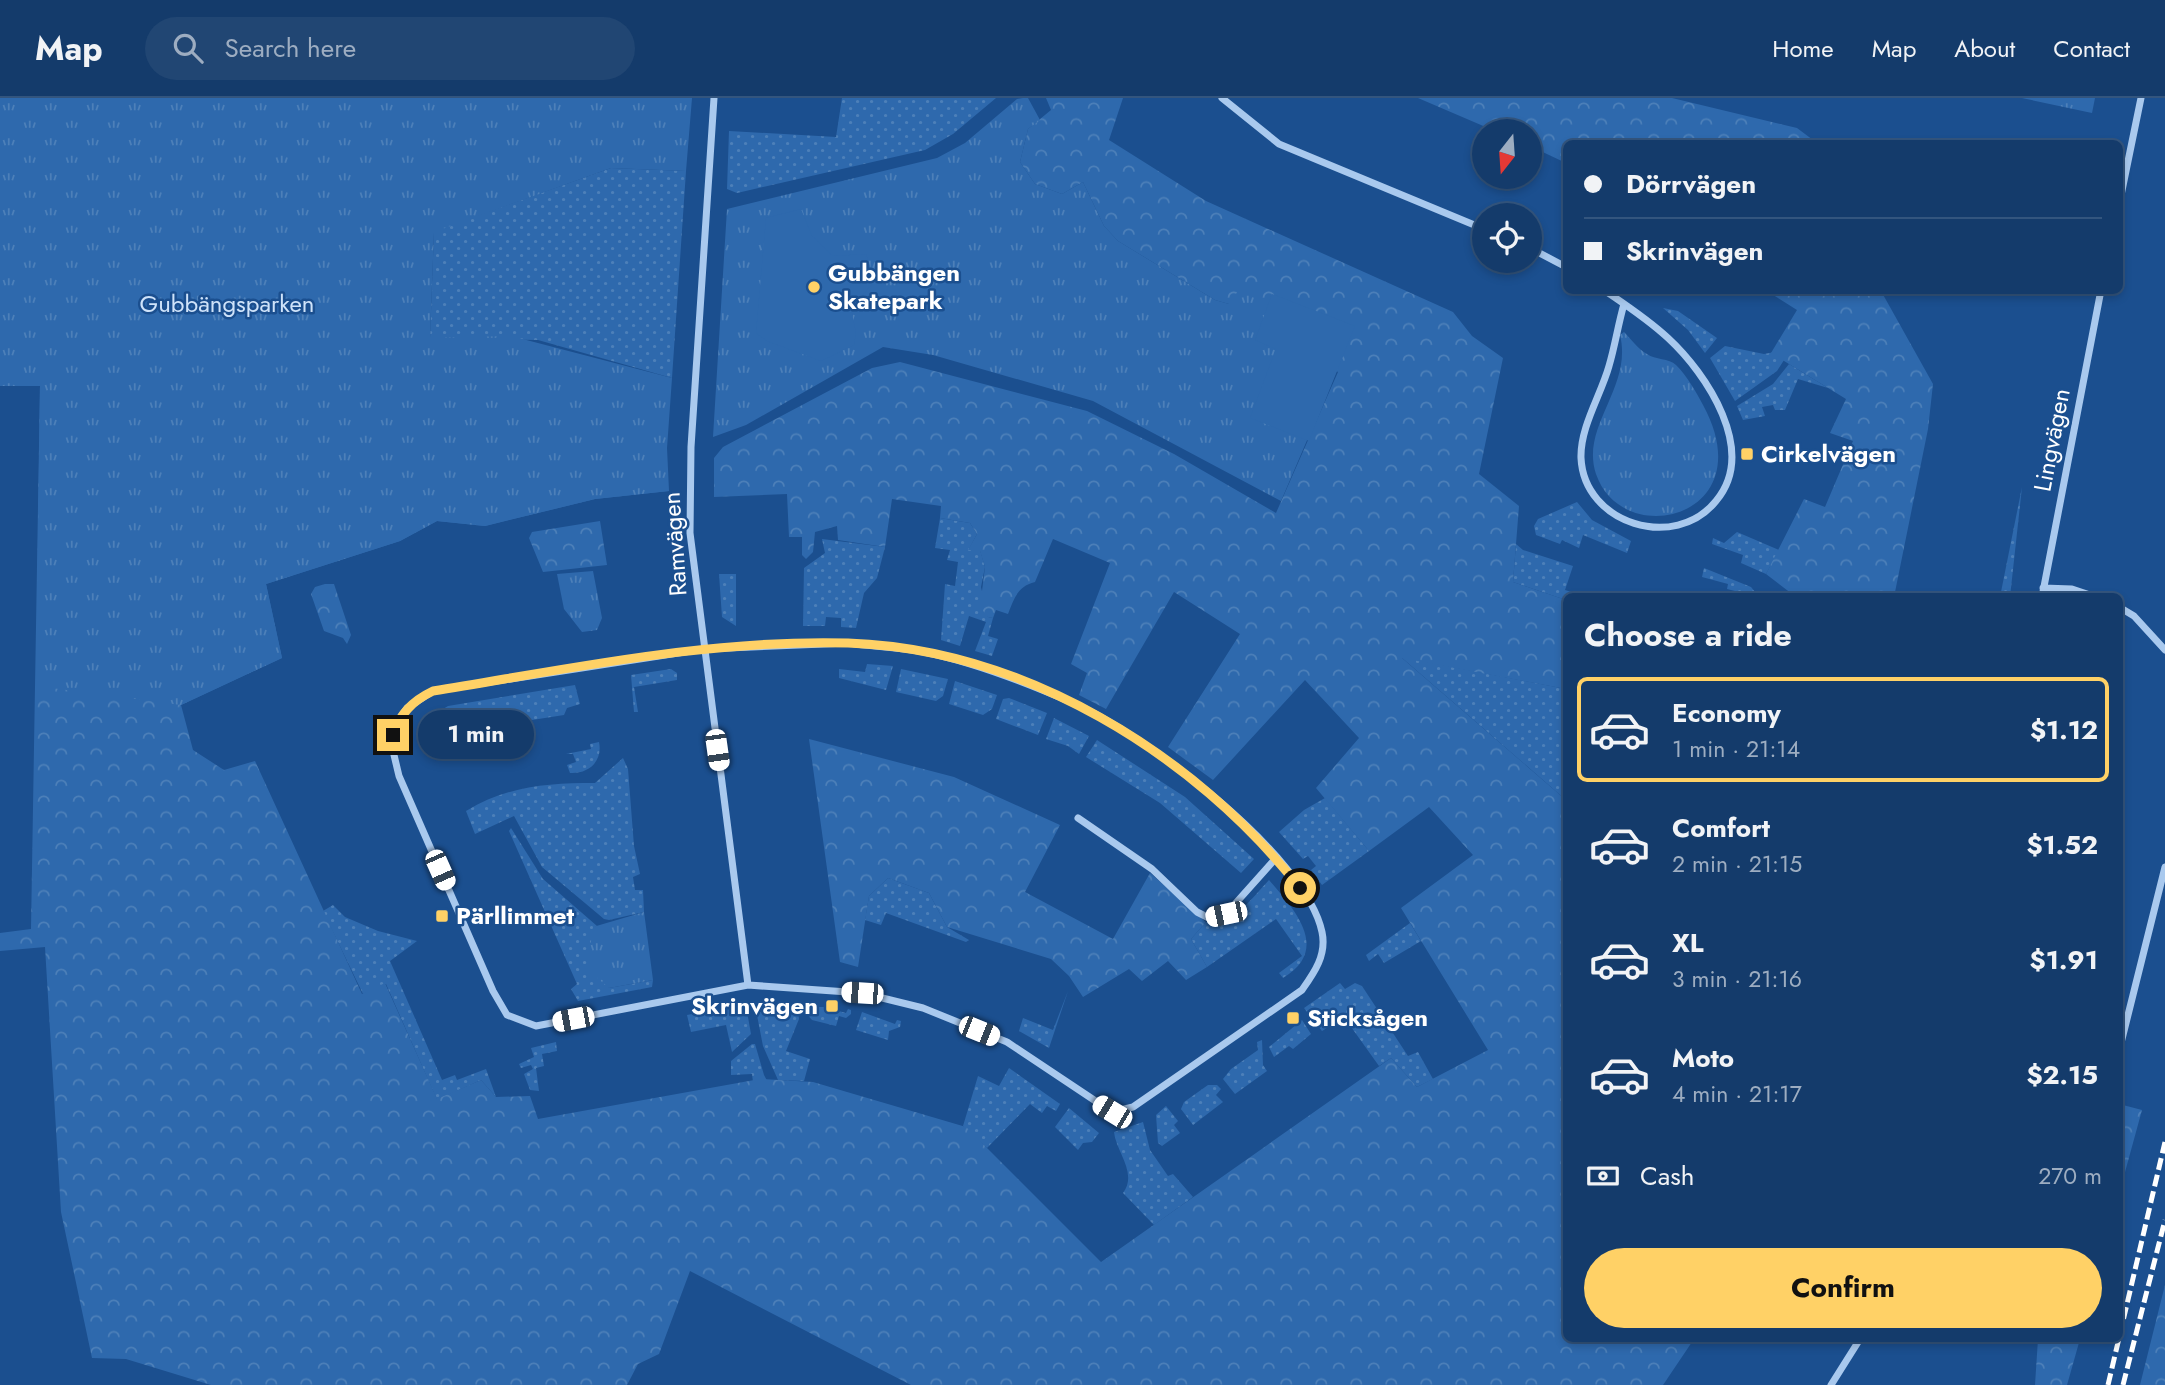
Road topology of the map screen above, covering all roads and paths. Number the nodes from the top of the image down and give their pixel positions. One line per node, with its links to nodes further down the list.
1 (714, 98): 14 (street, Ramvägen)
2 (1222, 98): 5 (street)
3 (2141, 98): 4 (street)
4 (2123, 186)
5 (1472, 224)
6 (1542, 254): 7 (street)
7 (1563, 265)
8 (1610, 294): 10 (street)
9 (2100, 294): 11 (street, Lingvägen)
10 (1624, 304): 10 (street)
11 (2043, 592): 12 (street)
12 (2084, 593)
13 (2123, 609): 15 (street)
14 (704, 649): 17 (street); 19 (street, Ramvägen); 19 (street)
15 (2165, 650)
16 (1079, 818): 17 (street)
17 (1276, 858): 19 (street)
18 (2165, 867): 20 (street)
19 (748, 985)
20 (2123, 1035)
21 (1858, 1342): 22 (street)
22 (1831, 1385)

